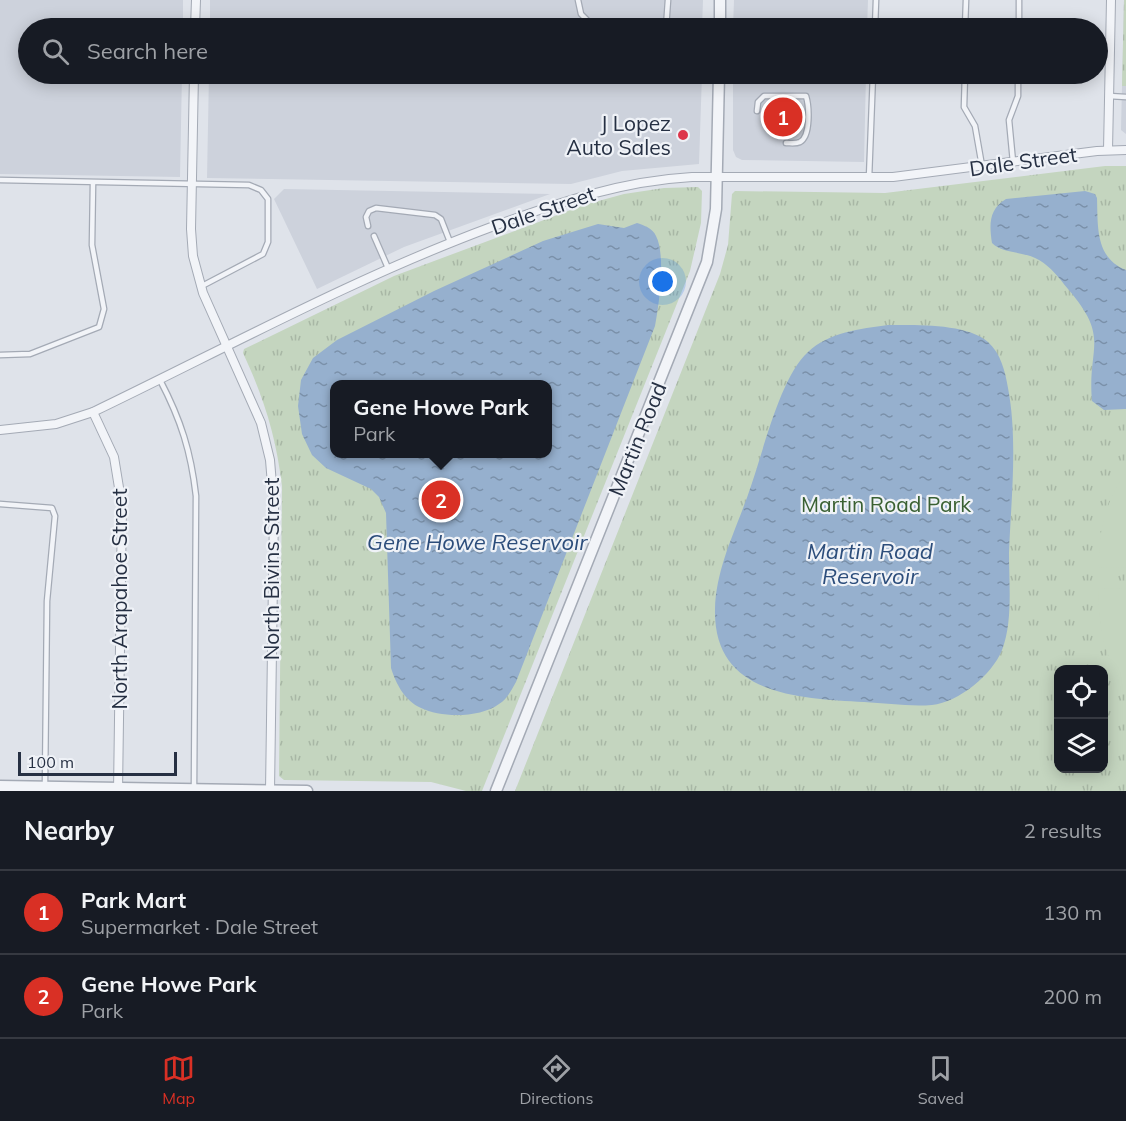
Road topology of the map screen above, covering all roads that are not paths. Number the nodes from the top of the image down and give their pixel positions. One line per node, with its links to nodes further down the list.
1 (196, 0): 9 (street)
2 (578, 0): 10 (lane)
3 (668, 0): 11 (lane)
4 (720, 0): 12 (street)
5 (876, 0): 13 (lane)
6 (966, 0): 14 (lane)
7 (1019, 0): 15 (lane)
8 (1111, 0): 21 (street)
9 (195, 18)
10 (585, 18)
11 (667, 18)
12 (720, 18)
13 (875, 18)
14 (965, 18)
15 (1019, 18)
16 (194, 84): 33 (street, North Bivins Street)
17 (719, 84): 29 (street, Martin Road)
18 (873, 84): 30 (lane)
19 (964, 84): 28 (lane)
20 (1018, 84): 27 (lane)
21 (1109, 96): 22 (lane); 25 (street)
22 (1126, 97)
23 (758, 111): 24 (lane)
24 (786, 143)
25 (1108, 150): 26 (street, Dale Street); 27 (street, Dale Street)
26 (1126, 150)
27 (1013, 162): 28 (street, Dale Street)
28 (982, 166): 30 (street, Dale Street)
29 (717, 176): 30 (street, Dale Street); 36 (street, Dale Street); 51 (street, Martin Road)
30 (869, 178)
31 (0, 180): 32 (lane)
32 (93, 183): 33 (lane); 40 (lane)
33 (192, 185): 38 (street, North Bivins Street); 38 (lane)
34 (368, 226): 36 (lane)
35 (374, 237): 37 (lane)
36 (450, 242): 37 (street, Dale Street)
37 (388, 268): 39 (street, Dale Street)
38 (201, 287): 39 (street, North Bivins Street)
39 (228, 346): 41 (street, Dale Street); 49 (street, North Bivins Street)
40 (0, 356)
41 (160, 380): 42 (street, Dale Street); 48 (lane)
42 (93, 412): 43 (street, Dale Street); 47 (street, North Arapahoe Street)
43 (0, 430)
44 (0, 504): 46 (lane)
45 (0, 786): 46 (street)
46 (45, 789): 47 (street)
47 (118, 790): 48 (street)
48 (194, 790): 49 (street)
49 (270, 791): 50 (street)
50 (307, 791)
51 (496, 791)

